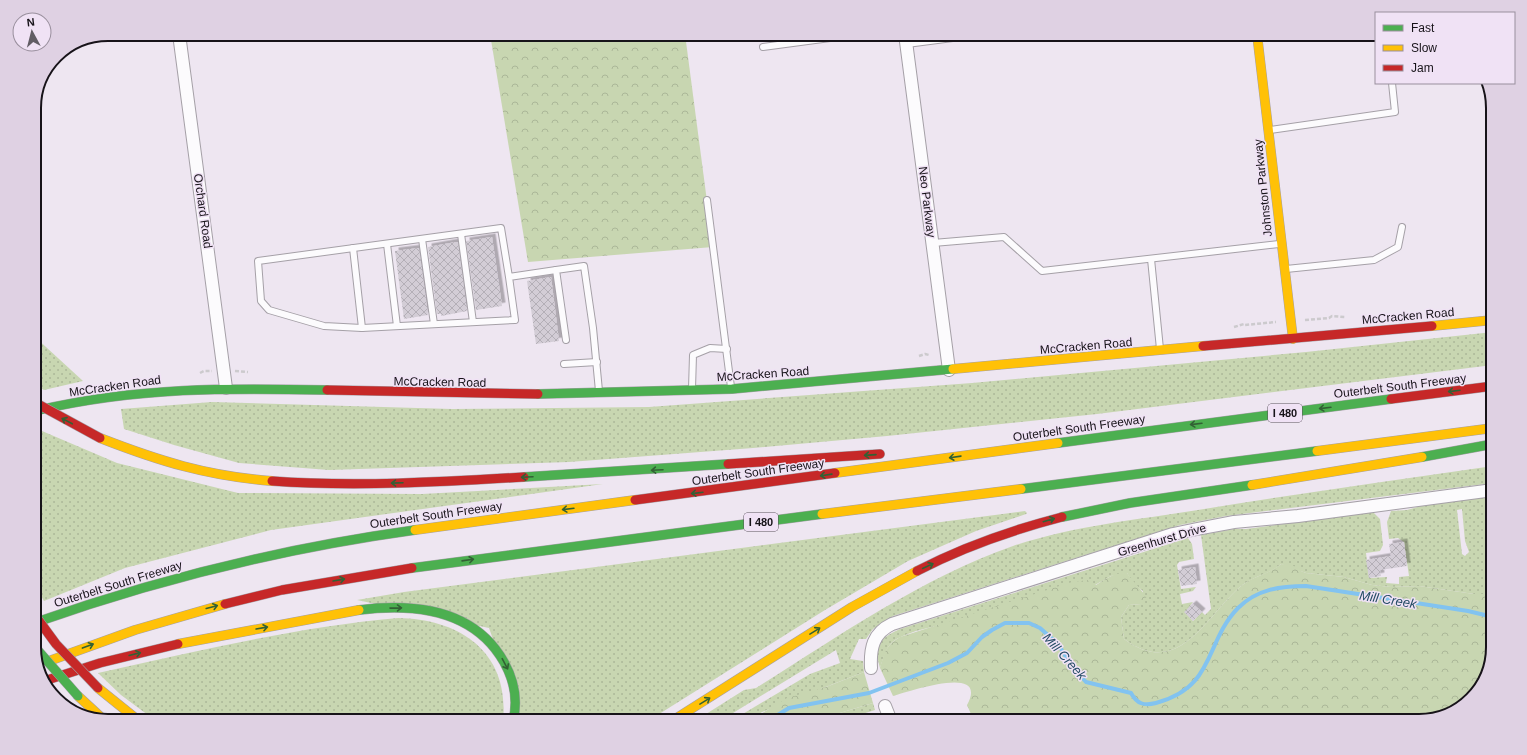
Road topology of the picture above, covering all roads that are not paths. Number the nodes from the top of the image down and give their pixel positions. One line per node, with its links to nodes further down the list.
1 (180, 41): 33 (street, Orchard Road)
2 (808, 41): 5 (lane)
3 (906, 41): 12 (street, Neo Parkway)
4 (1258, 41): 7 (main road, Johnston Parkway)
5 (763, 47)
6 (1392, 84): 7 (lane)
7 (1270, 130): 13 (main road, Johnston Parkway)
8 (707, 200): 27 (lane)
9 (1402, 227): 17 (lane)
10 (461, 234): 11 (lane); 19 (lane); 21 (lane)
11 (422, 239): 14 (lane); 22 (lane)
12 (933, 243): 16 (lane); 31 (street, Neo Parkway)
13 (1281, 243): 16 (lane); 17 (main road, Johnston Parkway)
14 (387, 244): 15 (lane); 23 (lane)
15 (353, 248): 24 (lane); 24 (lane)
16 (1151, 259): 28 (lane)
17 (1284, 269): 25 (main road, Johnston Parkway)
18 (556, 270): 19 (lane); 26 (lane); 29 (lane)
19 (509, 277): 21 (lane)
20 (1486, 321): 25 (main road, McCracken Road)
21 (473, 322): 22 (lane)
22 (434, 324): 23 (lane)
23 (397, 326): 24 (lane)
24 (362, 328)
25 (1293, 339): 28 (main road, McCracken Road)
26 (566, 340)
27 (727, 349): 34 (lane); 35 (lane)
28 (1160, 351): 31 (main road, McCracken Road)
29 (596, 362): 30 (lane); 36 (lane)
30 (564, 364)
31 (949, 370): 34 (main road, McCracken Road)
32 (1486, 387): 40 (main road, Outerbelt South Freeway / I 480, one-way to 40)
33 (226, 388): 36 (main road, McCracken Road); 38 (main road, McCracken Road)
34 (732, 389): 35 (main road, McCracken Road)
35 (692, 391): 36 (main road, McCracken Road)
36 (599, 394)
37 (41, 406): 43 (main road, one-way to 37, bridge)
38 (41, 410)
39 (1486, 429): 48 (main road, I 480, one-way to 39)
40 (1077, 440): 42 (main road); 45 (main road, Outerbelt South Freeway / I 480, one-way to 45)
41 (1486, 445): 55 (main road, one-way to 41)
42 (928, 451)
43 (888, 454)
44 (1486, 491): 49 (street, Greenhurst Drive)
45 (41, 621)
46 (41, 624): 53 (main road, bridge)
47 (41, 654): 52 (main road, bridge)
48 (43, 662)
49 (872, 668)
50 (50, 679): 54 (main road, one-way to 54)
51 (885, 706): 56 (street)
52 (96, 713)
53 (130, 714)
54 (514, 714)
55 (683, 714)
56 (888, 714)

